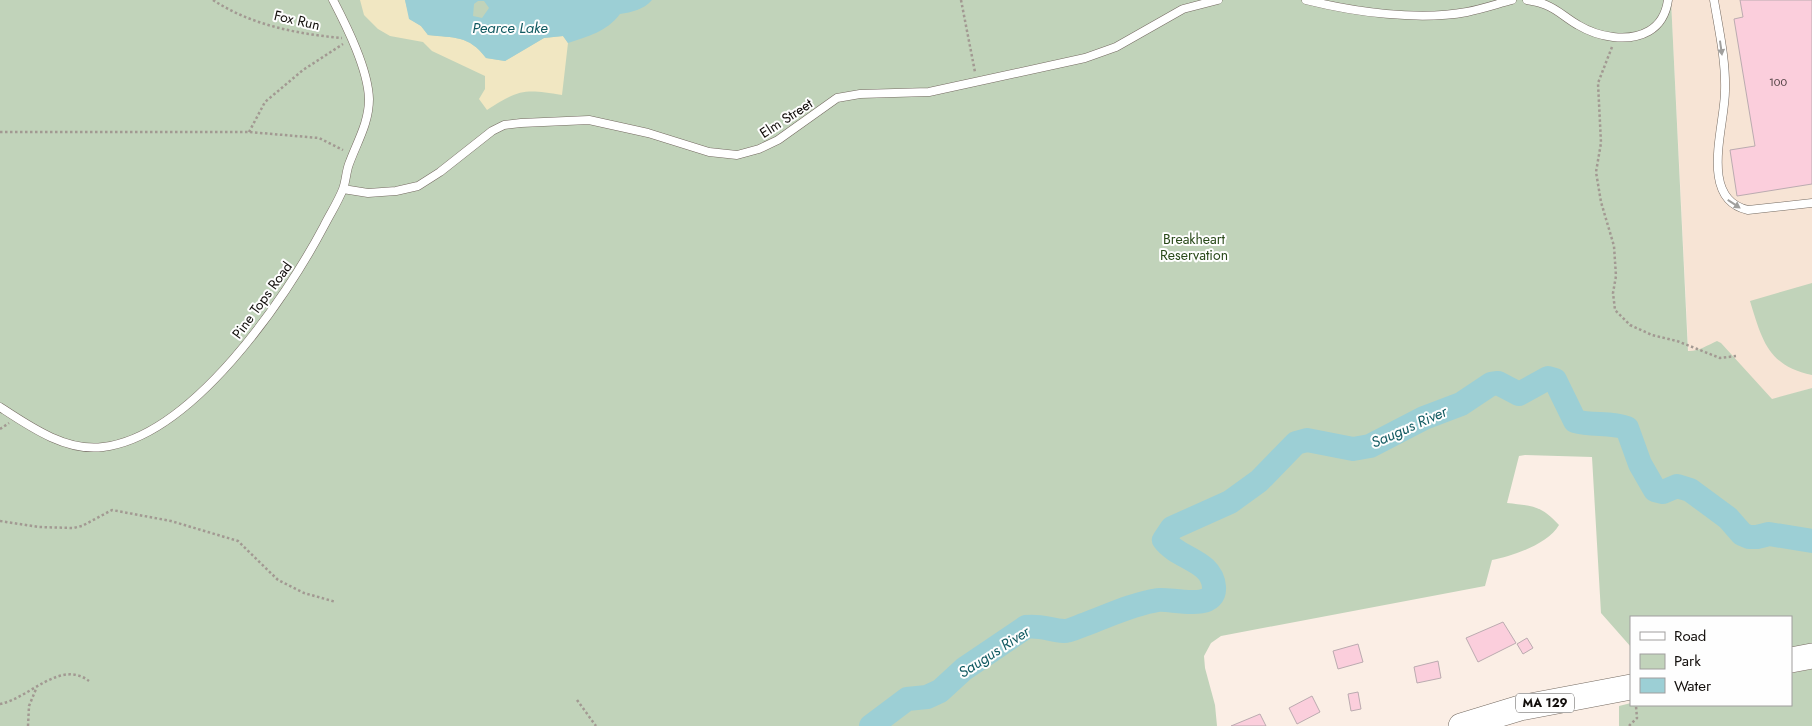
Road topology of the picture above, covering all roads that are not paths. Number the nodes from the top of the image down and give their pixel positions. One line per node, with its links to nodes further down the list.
1 (333, 0): 8 (lane, Pine Tops Road)
2 (1218, 0): 8 (lane, Elm Street)
3 (1306, 0): 4 (lane)
4 (1512, 0)
5 (1527, 0): 6 (lane)
6 (1668, 0)
7 (1714, 0): 9 (lane, one-way to 9)
8 (343, 189): 10 (lane, Pine Tops Road)
9 (1812, 203)
10 (0, 407)
11 (1812, 656): 12 (main road)
12 (1792, 660)
13 (1630, 687): 14 (main road, MA 129)
14 (1461, 726)

